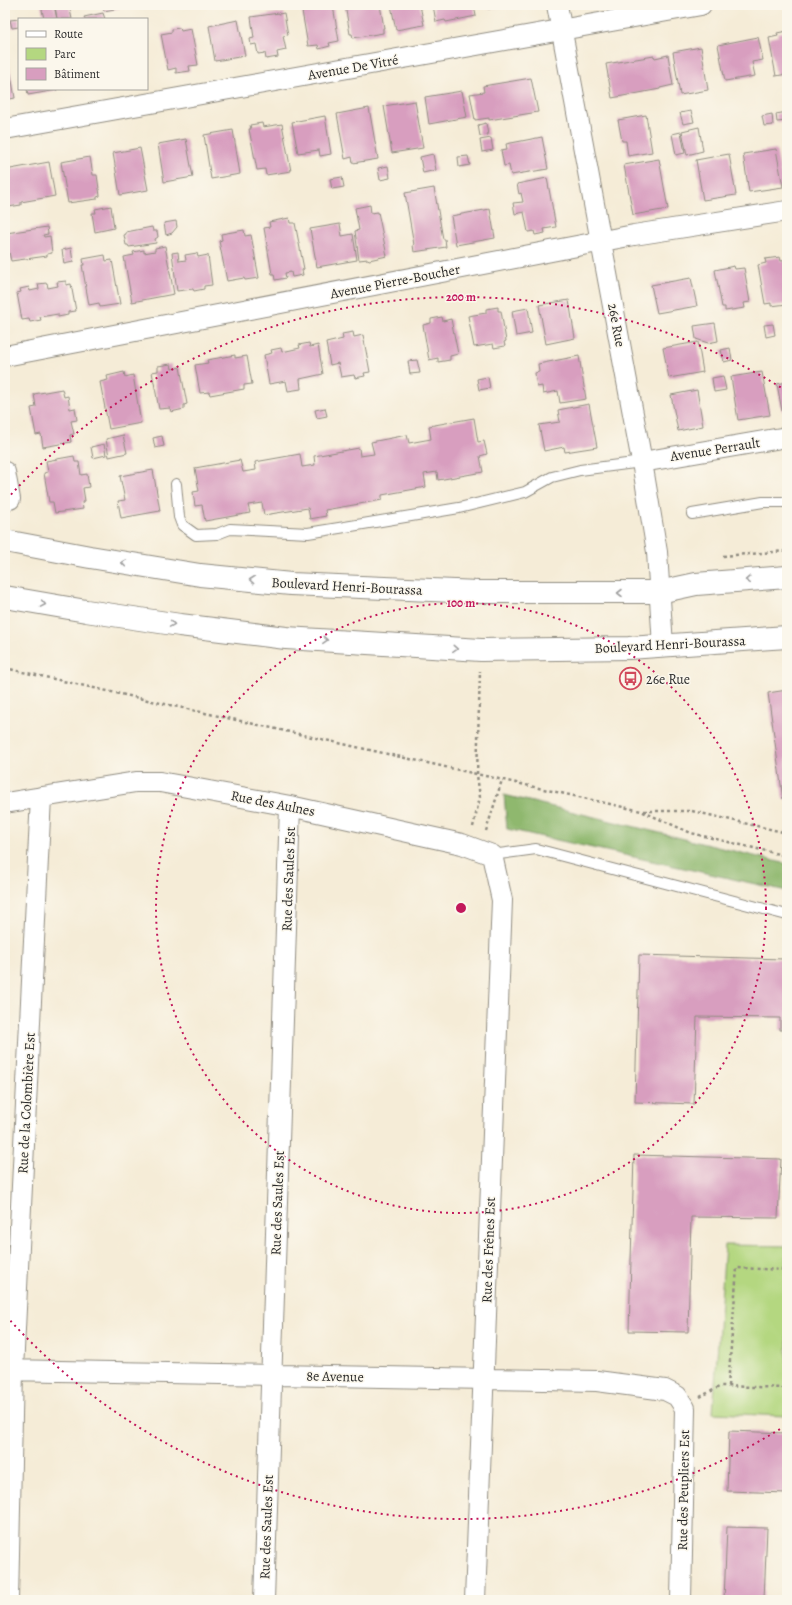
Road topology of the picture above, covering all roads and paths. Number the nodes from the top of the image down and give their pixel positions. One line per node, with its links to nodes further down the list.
1 (557, 5): 3 (street, 26e Rue)
2 (701, 5): 3 (street, Avenue De Vitré)
3 (562, 30): 4 (street, Avenue De Vitré); 6 (street, 26e Rue)
4 (5, 129)
5 (787, 212): 6 (street, Avenue Pierre-Boucher)
6 (601, 242): 7 (street, Avenue Pierre-Boucher); 9 (street, 26e Rue)
7 (5, 356)
8 (787, 437): 9 (street, Avenue Perrault)
9 (642, 462): 11 (lane); 19 (street, 26e Rue)
10 (5, 472): 12 (street)
11 (176, 484)
12 (10, 499)
13 (787, 502): 14 (lane)
14 (692, 514)
15 (5, 541): 19 (main road, Boulevard Henri-Bourassa, one-way to 15)
16 (787, 551): 17 (path)
17 (723, 556)
18 (787, 577): 19 (main road, Boulevard Henri-Bourassa, one-way to 19)
19 (659, 592): 22 (street, 26e Rue)
20 (5, 597): 23 (main road, Boulevard Henri-Bourassa, one-way to 23)
21 (787, 637): 22 (main road, Boulevard Henri-Bourassa)
22 (663, 646): 23 (main road, Boulevard Henri-Bourassa)
23 (481, 650): 25 (path)
24 (5, 668): 25 (path)
25 (477, 775): 26 (path); 32 (path)
26 (502, 780): 30 (path); 32 (path)
27 (41, 797): 28 (street, Rue des Aulnes); 29 (street, Rue des Aulnes); 36 (street, Rue de la Colombière Est)
28 (5, 803)
29 (290, 806): 32 (street, Rue des Aulnes); 37 (street, Rue des Saules Est)
30 (641, 811): 31 (path); 33 (path)
31 (787, 833)
32 (480, 851): 34 (lane); 38 (street, Rue des Frênes Est)
33 (787, 856)
34 (787, 915)
35 (787, 1270): 39 (path)
36 (9, 1370): 37 (street, 8e Avenue); 42 (street, Rue de la Colombière Est)
37 (271, 1375): 38 (street, 8e Avenue); 43 (street, Rue des Saules Est)
38 (483, 1379): 41 (street, 8e Avenue); 44 (street, Rue des Frênes Est)
39 (728, 1386): 40 (path); 41 (path)
40 (787, 1388)
41 (686, 1408): 45 (street, Rue des Peupliers Est)
42 (8, 1600)
43 (264, 1600)
44 (475, 1600)
45 (681, 1600)

